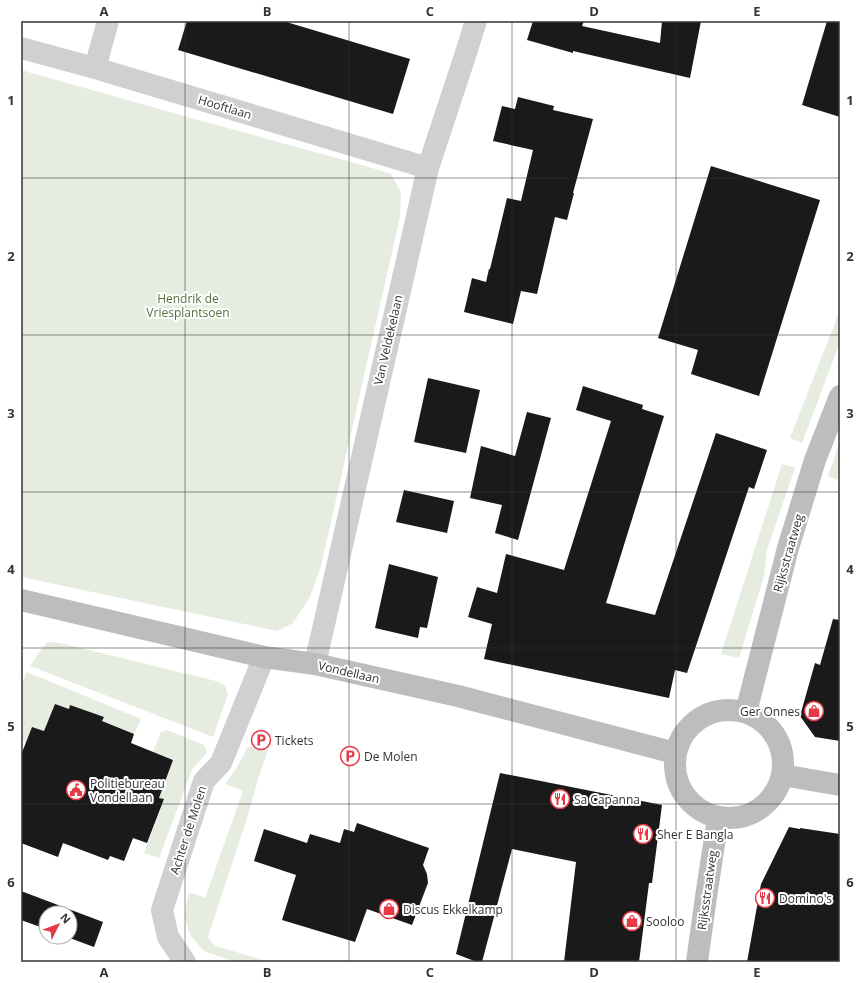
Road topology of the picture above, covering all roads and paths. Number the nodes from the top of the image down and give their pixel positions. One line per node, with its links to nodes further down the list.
1 (108, 21): 4 (street)
2 (476, 21): 5 (street, Van Veldekelaan)
3 (21, 48): 4 (street, Hooftlaan)
4 (95, 68): 5 (street, Hooftlaan)
5 (428, 168): 9 (street, Van Veldekelaan)
6 (840, 396): 10 (main road, Rijksstraatweg)
7 (21, 600): 8 (main road, Vondellaan)
8 (264, 657): 9 (main road, Vondellaan); 15 (street, Achter de Molen)
9 (315, 664): 11 (main road, Vondellaan)
10 (746, 712): 11 (main road); 12 (main road)
11 (675, 753): 14 (main road)
12 (782, 775): 13 (main road); 14 (main road)
13 (840, 784)
14 (718, 818): 16 (main road, Rijksstraatweg)
15 (185, 962)
16 (697, 962)

